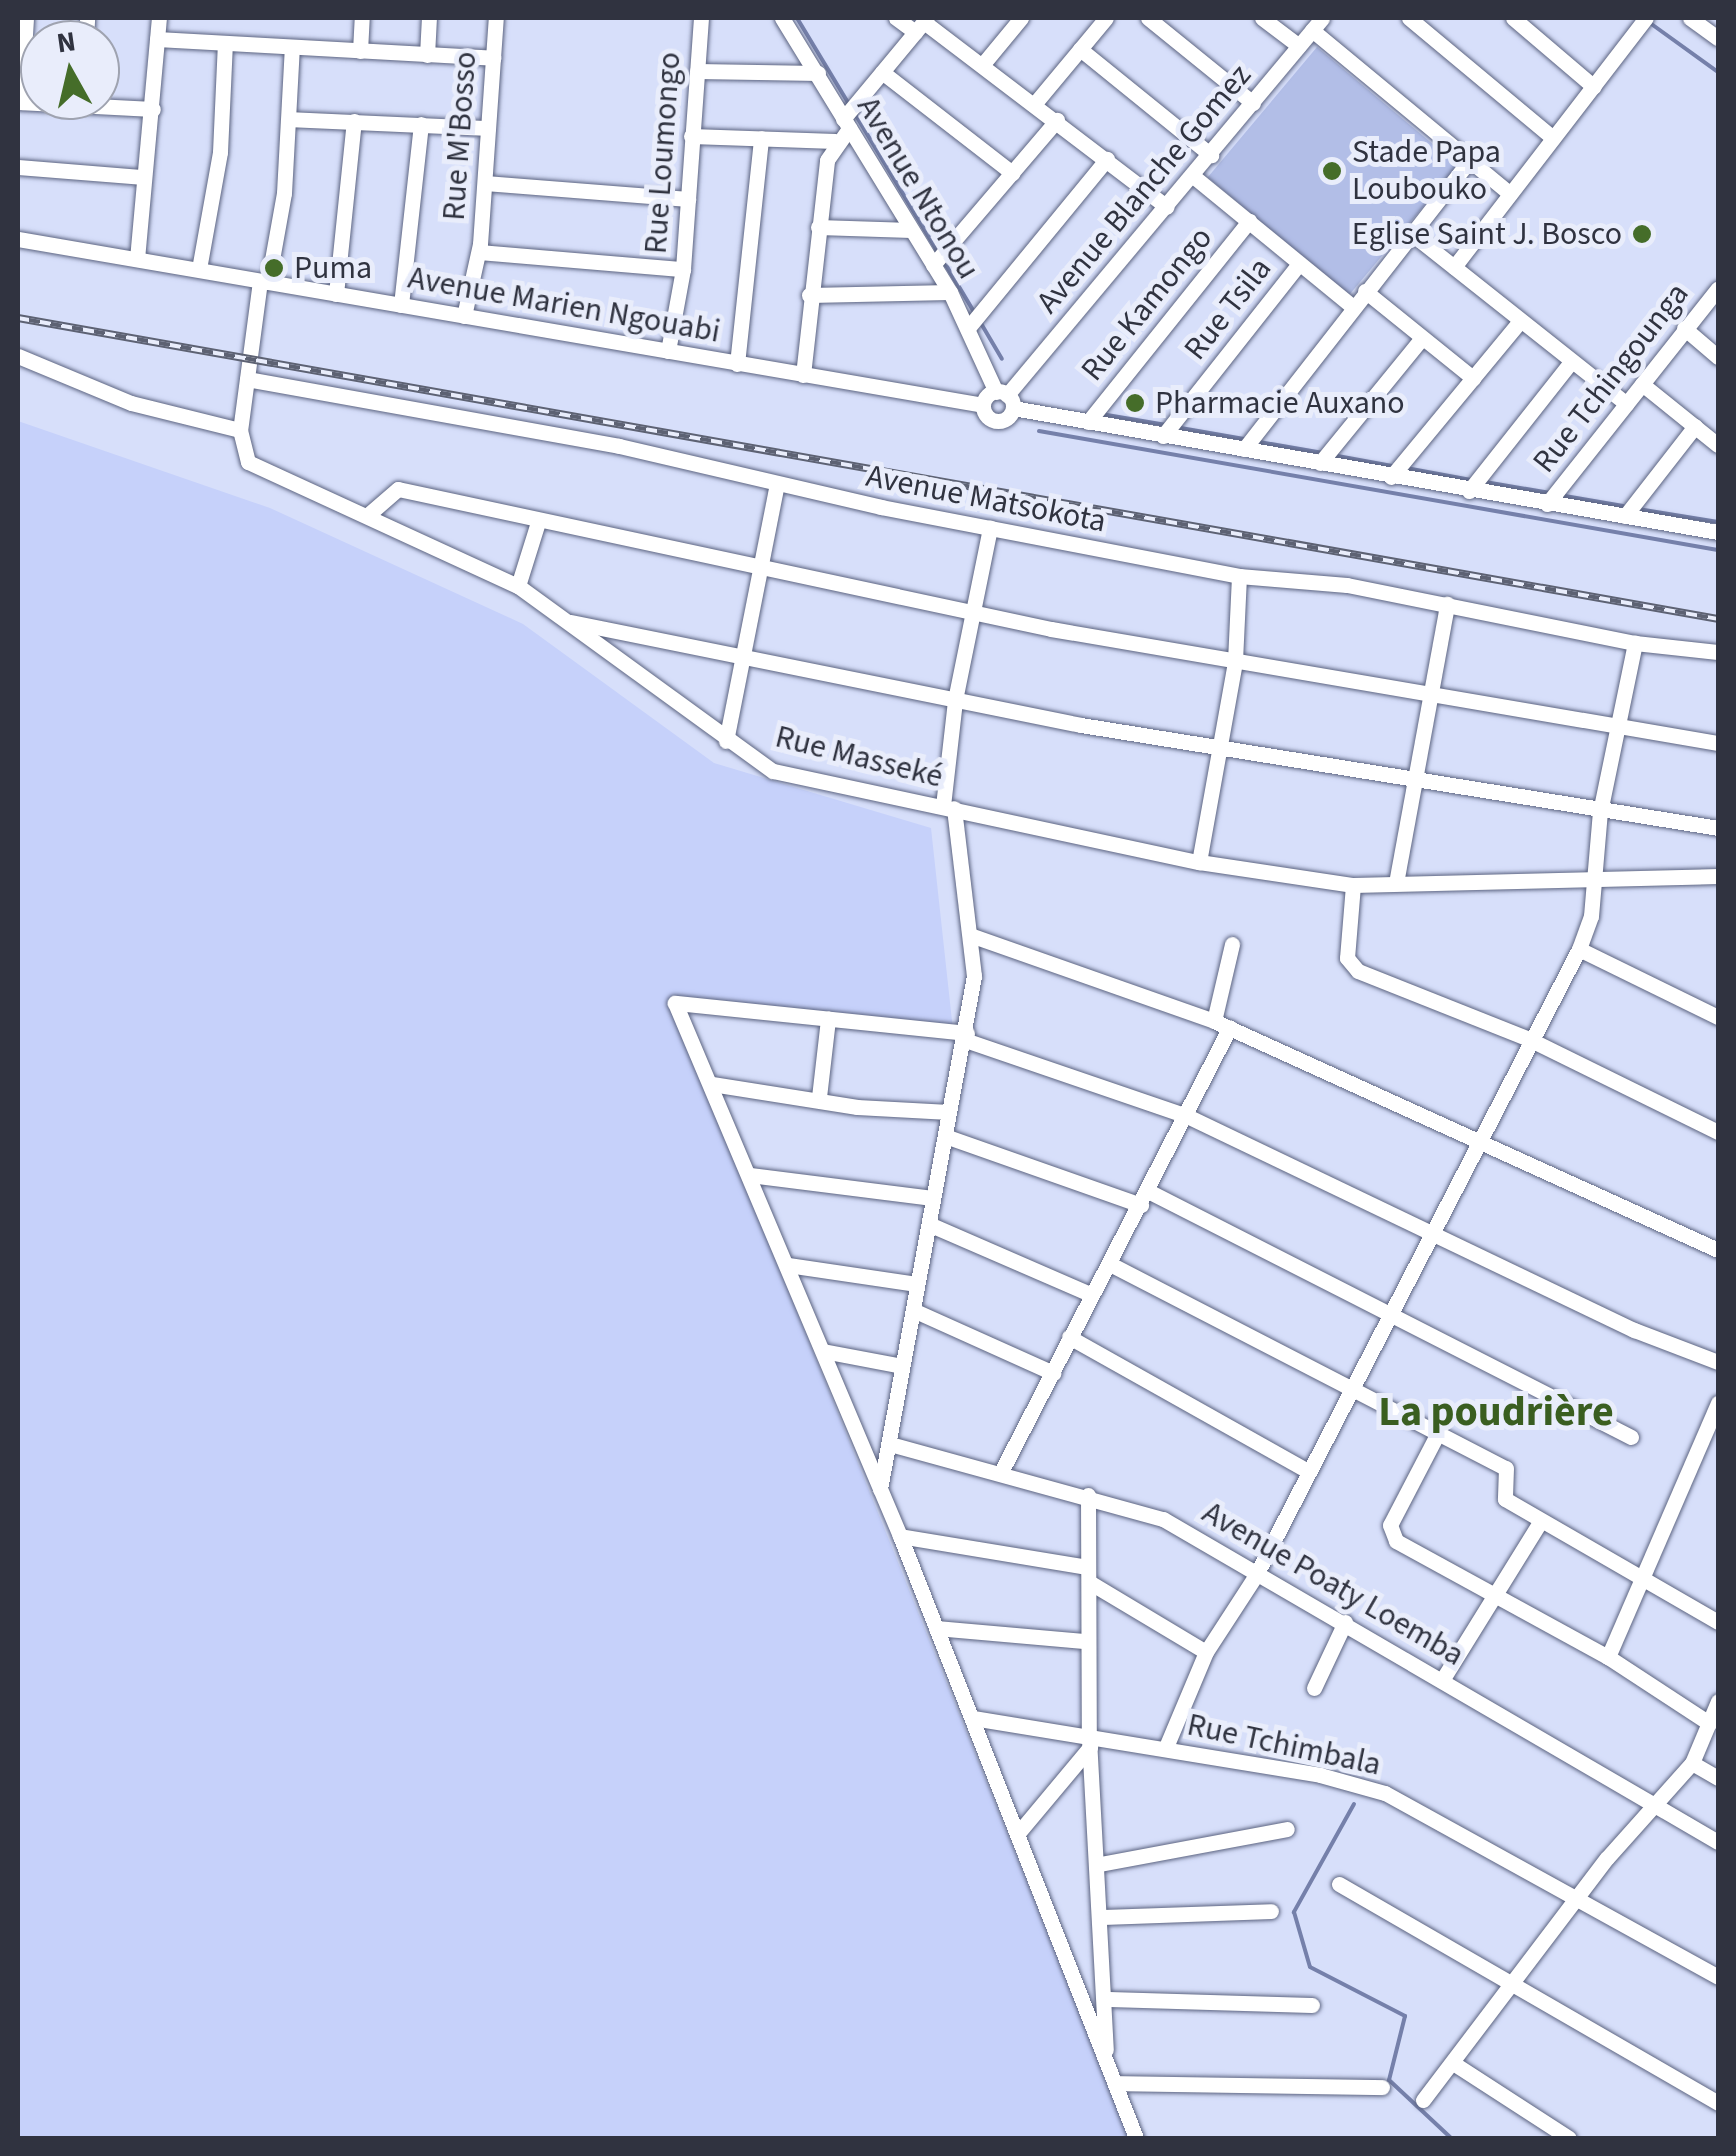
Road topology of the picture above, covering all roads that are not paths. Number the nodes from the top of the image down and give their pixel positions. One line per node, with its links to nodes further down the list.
1 (26, 18): 33 (street)
2 (159, 18): 20 (street)
3 (362, 18): 25 (street)
4 (429, 18): 26 (street)
5 (496, 18): 27 (street, Rue M'Bosso)
6 (701, 18): 29 (street, Rue Loumongo)
7 (782, 18): 31 (street, Avenue Ntonou)
8 (896, 18): 17 (street)
9 (1021, 18): 28 (street)
10 (1106, 18): 24 (street)
11 (1148, 18): 35 (street)
12 (1262, 18): 23 (street)
13 (1409, 18): 46 (street)
14 (1513, 18): 32 (street)
15 (1646, 18): 32 (street)
16 (1690, 18): 19 (street)
17 (922, 24): 28 (street); 30 (street)
18 (1317, 24): 23 (street, Avenue Blanche Gomez); 50 (street)
19 (1718, 38)
20 (157, 39): 21 (street); 37 (street)
21 (224, 43): 22 (street); 69 (street)
22 (292, 46): 25 (street); 38 (street)
23 (1299, 46): 35 (street, Avenue Blanche Gomez)
24 (1080, 50): 34 (street); 48 (street)
25 (360, 51): 26 (street)
26 (427, 54): 27 (street)
27 (493, 58): 43 (street, Rue M'Bosso)
28 (982, 64): 34 (street)
29 (697, 71): 31 (street); 44 (street, Rue Loumongo)
30 (882, 72): 41 (street); 52 (street)
31 (818, 73): 41 (street, Avenue Ntonou)
32 (1594, 88): 46 (street)
33 (19, 102)
34 (1036, 102): 39 (street)
35 (1253, 103): 48 (street, Avenue Blanche Gomez)
36 (120, 106): 37 (street)
37 (153, 109): 54 (street)
38 (289, 118): 40 (street); 71 (street)
39 (1057, 120): 49 (street); 52 (street)
40 (354, 121): 42 (street); 75 (street)
41 (846, 123): 47 (street); 61 (street, Avenue Ntonou)
42 (421, 124): 43 (street); 77 (street)
43 (488, 128): 55 (street, Rue M'Bosso)
44 (691, 136): 45 (street); 57 (street, Rue Loumongo)
45 (762, 138): 47 (street); 88 (street)
46 (1552, 138): 56 (street)
47 (836, 141): 60 (street)
48 (1211, 154): 53 (street, Avenue Blanche Gomez)
49 (1107, 159): 58 (street); 81 (street)
50 (1469, 161): 56 (street); 62 (street)
51 (18, 166): 54 (street)
52 (1012, 173): 67 (street)
53 (1194, 176): 58 (street, Avenue Blanche Gomez); 59 (street)
54 (141, 177): 65 (street)
55 (485, 183): 57 (street); 64 (street, Rue M'Bosso)
56 (1510, 194): 68 (street)
57 (688, 199): 70 (street, Rue Loumongo)
58 (1166, 207): 93 (street, Avenue Blanche Gomez)
59 (1249, 222): 66 (street); 96 (street, Rue Kamongo)
60 (818, 228): 61 (street); 76 (street)
61 (912, 230): 67 (street, Avenue Ntonou)
62 (1412, 233): 68 (street); 73 (street)
63 (18, 239): 65 (street, Avenue Marien Ngouabi)
64 (479, 252): 70 (street); 79 (street, Rue M'Bosso)
65 (137, 259): 69 (street, Avenue Marien Ngouabi)
66 (1300, 264): 78 (street); 99 (street, Rue Tsila)
67 (934, 265): 74 (street, Avenue Ntonou)
68 (1454, 267): 80 (street)
69 (199, 269): 71 (street, Avenue Marien Ngouabi)
70 (683, 269): 84 (street, Rue Loumongo)
71 (264, 282): 75 (street, Avenue Marien Ngouabi); 91 (street)
72 (1718, 288): 82 (street, Rue Tchingounga)
73 (1365, 291): 78 (street); 83 (street)
74 (950, 292): 76 (street); 81 (street, Avenue Ntonou)
75 (336, 294): 77 (street, Avenue Marien Ngouabi)
76 (810, 296): 89 (street)
77 (401, 305): 79 (street, Avenue Marien Ngouabi)
78 (1352, 306): 101 (street)
79 (464, 316): 84 (street, Avenue Marien Ngouabi)
80 (1520, 322): 87 (street); 90 (street)
81 (968, 328): 93 (street, Avenue Ntonou)
82 (1684, 328): 86 (street); 92 (street, Rue Tchingounga)
83 (1422, 338): 90 (street); 102 (street)
84 (668, 351): 88 (street, Avenue Marien Ngouabi)
85 (18, 356): 98 (street)
86 (1718, 357)
87 (1571, 362): 94 (street); 105 (street)
88 (737, 364): 89 (street, Avenue Marien Ngouabi)
89 (803, 375): 95 (street, Avenue Marien Ngouabi)
90 (1472, 378): 103 (street)
91 (247, 380): 98 (street); 104 (street, Avenue Matsokota)
92 (1642, 384): 94 (street, Rue Tchingounga); 97 (street)
93 (1005, 398): 95 (street, Avenue Blanche Gomez); 95 (street, Avenue Marien Ngouabi); 96 (street)
94 (1626, 404): 106 (street, Rue Tchingounga)
95 (983, 406)
96 (1088, 422): 99 (street)
97 (1695, 426): 100 (street); 108 (street)
98 (240, 430): 107 (street, Rue Masseké)
99 (1163, 436): 101 (street)
100 (1718, 444)
101 (1244, 449): 102 (street)
102 (1320, 463): 103 (street)
103 (1391, 476): 105 (street)
104 (777, 484): 110 (street, Avenue Matsokota); 112 (street)
105 (1469, 491): 106 (street)
106 (1548, 504): 108 (street)
107 (370, 514): 109 (street); 114 (street, Rue Masseké)
108 (1625, 516): 111 (street)
109 (538, 522): 112 (street); 114 (street)
110 (990, 528): 113 (street, Avenue Matsokota); 116 (street)
111 (1718, 532)
112 (762, 570): 116 (street); 120 (street)
113 (1239, 576): 115 (street, Avenue Matsokota); 121 (street)
114 (518, 586): 117 (street, Rue Masseké)
115 (1447, 604): 118 (street, Avenue Matsokota); 122 (street)
116 (973, 614): 121 (street); 123 (street)
117 (564, 620): 120 (street); 125 (street, Rue Masseké)
118 (1635, 643): 119 (street, Avenue Matsokota); 124 (street)
119 (1718, 652)
120 (745, 658): 123 (street); 125 (street)
121 (1235, 661): 122 (street); 127 (street)
122 (1430, 694): 124 (street); 128 (street)
123 (955, 700): 127 (street); 129 (street)
124 (1620, 727): 126 (street); 130 (street)
125 (726, 741): 129 (street, Rue Masseké)
126 (1718, 743)
127 (1220, 747): 128 (street); 132 (street)
128 (1416, 781): 130 (street); 135 (street)
129 (949, 807): 132 (street, Rue Masseké); 137 (street)
130 (1600, 812): 131 (street); 134 (street)
131 (1718, 828)
132 (1199, 862): 136 (street, Rue Masseké)
133 (1718, 876): 134 (street, Rue Masseké)
134 (1594, 882): 135 (street, Rue Masseké); 139 (street)
135 (1396, 883): 136 (street, Rue Masseké)
136 (1353, 885): 144 (street)
137 (970, 935): 142 (street); 143 (street)
138 (1232, 944): 142 (street)
139 (1579, 949): 140 (street); 144 (street)
140 (1718, 1017)
141 (828, 1019): 143 (street); 145 (street); 146 (street)
142 (1222, 1024): 148 (street); 151 (street)
143 (966, 1036): 147 (street); 148 (street)
144 (1530, 1038): 149 (street); 151 (street)
145 (712, 1084): 146 (street); 152 (street)
146 (819, 1098): 147 (street)
147 (949, 1112): 150 (street)
148 (1188, 1116): 154 (street); 156 (street)
149 (1718, 1132)
150 (945, 1136): 153 (street); 154 (street)
151 (1478, 1138): 156 (street); 157 (street)
152 (750, 1174): 153 (street); 159 (street)
153 (934, 1198): 155 (street)
154 (1145, 1198): 158 (street); 163 (street)
155 (931, 1225): 160 (street); 161 (street)
156 (1435, 1233): 163 (street); 166 (street)
157 (1718, 1250)
158 (1110, 1264): 161 (street); 169 (street)
159 (788, 1266): 160 (street); 165 (street)
160 (917, 1284): 162 (street)
161 (1090, 1294): 164 (street)
162 (913, 1310): 167 (street); 168 (street)
163 (1390, 1312): 169 (street); 172 (street)
164 (1069, 1336): 168 (street); 174 (street)
165 (822, 1351): 167 (street); 176 (street)
166 (1718, 1362)
167 (902, 1366): 173 (street)
168 (1053, 1373): 175 (street)
169 (1352, 1385): 171 (street); 174 (street)
170 (1718, 1404): 182 (street)
171 (1439, 1431): 178 (street); 183 (street)
172 (1631, 1438)
173 (890, 1444): 175 (street, Avenue Poaty Loemba); 176 (street)
174 (1308, 1471): 181 (street)
175 (1001, 1472): 177 (street, Avenue Poaty Loemba)
176 (880, 1490): 179 (street)
177 (1088, 1495): 180 (street); 181 (street, Avenue Poaty Loemba)
178 (1540, 1522): 182 (street); 183 (street)
179 (900, 1536): 180 (street); 186 (street)
180 (1088, 1575): 187 (street); 188 (street)
181 (1256, 1575): 184 (street, Avenue Poaty Loemba); 188 (street)
182 (1640, 1582): 185 (street); 189 (street)
183 (1495, 1594): 189 (street); 190 (street)
184 (1345, 1622): 190 (street, Avenue Poaty Loemba); 191 (street)
185 (1718, 1622)
186 (936, 1628): 187 (street); 193 (street)
187 (1086, 1641): 195 (street)
188 (1206, 1652): 196 (street)
189 (1608, 1657): 194 (street)
190 (1444, 1677): 199 (street, Avenue Poaty Loemba)
191 (1314, 1688)
192 (1718, 1701): 194 (street)
193 (974, 1718): 195 (street, Rue Tchimbala); 201 (street)
194 (1708, 1723): 197 (street)
195 (1089, 1743): 196 (street, Rue Tchimbala); 201 (street); 203 (street)
196 (1166, 1748): 205 (street, Rue Tchimbala)
197 (1692, 1763): 198 (street); 199 (street)
198 (1718, 1778)
199 (1659, 1805): 202 (street, Avenue Poaty Loemba); 205 (street)
200 (1287, 1829): 203 (street)
201 (1018, 1832): 212 (street)
202 (1718, 1842)
203 (1100, 1864): 207 (street)
204 (1339, 1884): 209 (street)
205 (1580, 1897): 208 (street, Rue Tchimbala); 209 (street)
206 (1271, 1911): 207 (street)
207 (1104, 1918): 210 (street)
208 (1718, 1977)
209 (1515, 1984): 213 (street); 217 (street)
210 (1108, 1999): 211 (street); 212 (street)
211 (1312, 2005)
212 (1105, 2059): 214 (street)
213 (1453, 2063): 216 (street); 219 (street)
214 (1115, 2083): 215 (street); 218 (street)
215 (1382, 2087)
216 (1423, 2100)
217 (1718, 2103)
218 (1136, 2138)
219 (1569, 2138)

